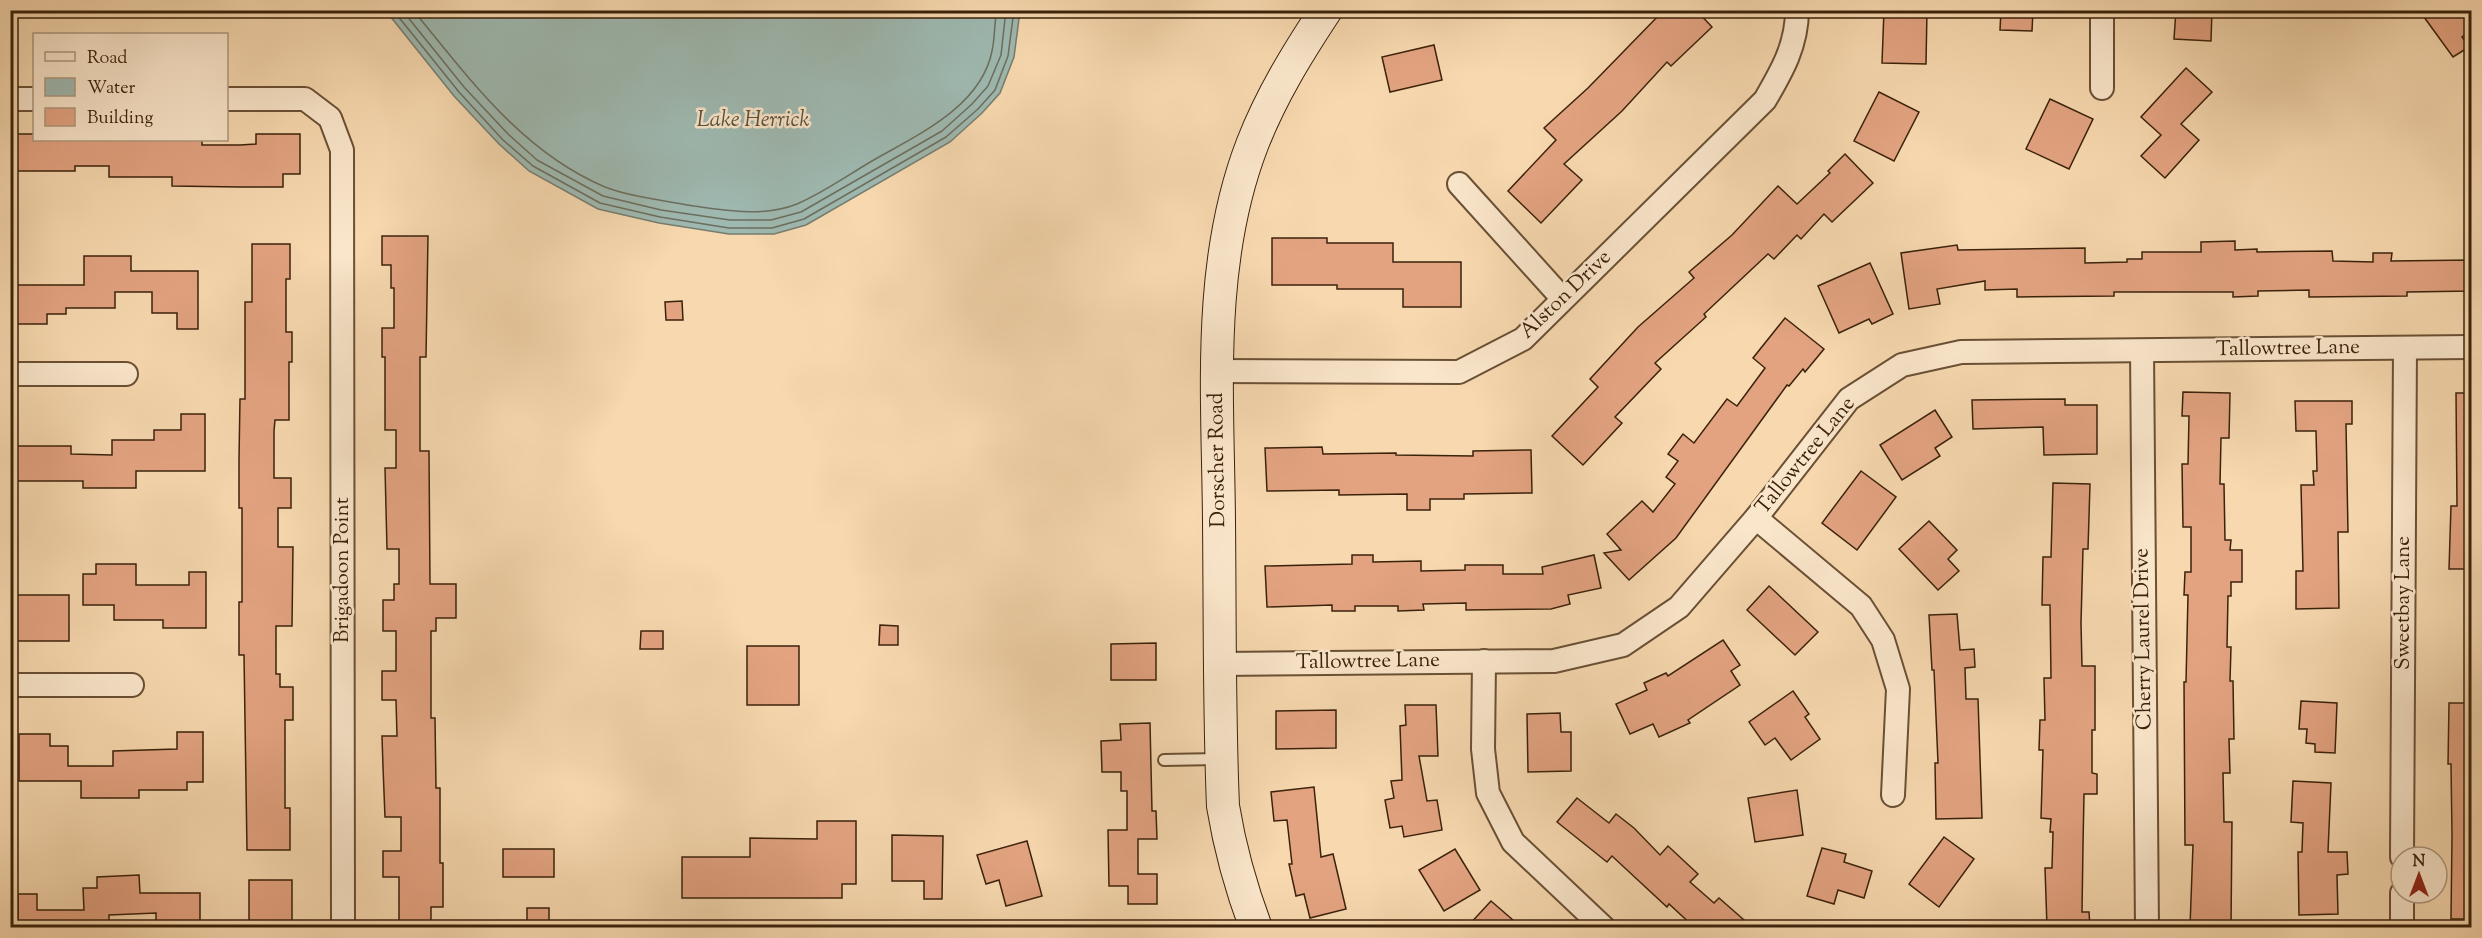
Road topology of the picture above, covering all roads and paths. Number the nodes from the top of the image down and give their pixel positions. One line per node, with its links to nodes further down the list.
1 (1326, 10): 13 (street, Dorscher Road)
2 (1797, 10): 9 (street, Alston Drive)
3 (2102, 10): 4 (street)
4 (2102, 88)
5 (10, 99): 6 (street)
6 (33, 99)
7 (228, 99): 26 (street, Brigadoon Point)
8 (1458, 184): 9 (street)
9 (1562, 298): 13 (street, Alston Drive)
10 (2472, 347): 11 (street, Tallowtree Lane)
11 (2405, 348): 12 (street, Tallowtree Lane); 24 (street, Sweetbay Lane)
12 (2142, 351): 16 (street, Tallowtree Lane); 29 (street, Cherry Laurel Drive)
13 (1217, 371): 18 (street, Dorscher Road)
14 (10, 374): 15 (street)
15 (126, 374)
16 (1756, 518): 17 (street, Tallowtree Lane); 23 (street)
17 (1484, 661): 18 (street, Tallowtree Lane); 28 (street)
18 (1220, 663): 21 (street, Dorscher Road)
19 (10, 685): 20 (street)
20 (132, 685)
21 (1221, 759): 22 (lane); 27 (street, Dorscher Road)
22 (1164, 760)
23 (1893, 795)
24 (2402, 845)
25 (2402, 905): 30 (street)
26 (343, 927)
27 (1256, 927)
28 (1604, 927)
29 (2147, 927)
30 (2402, 927)

